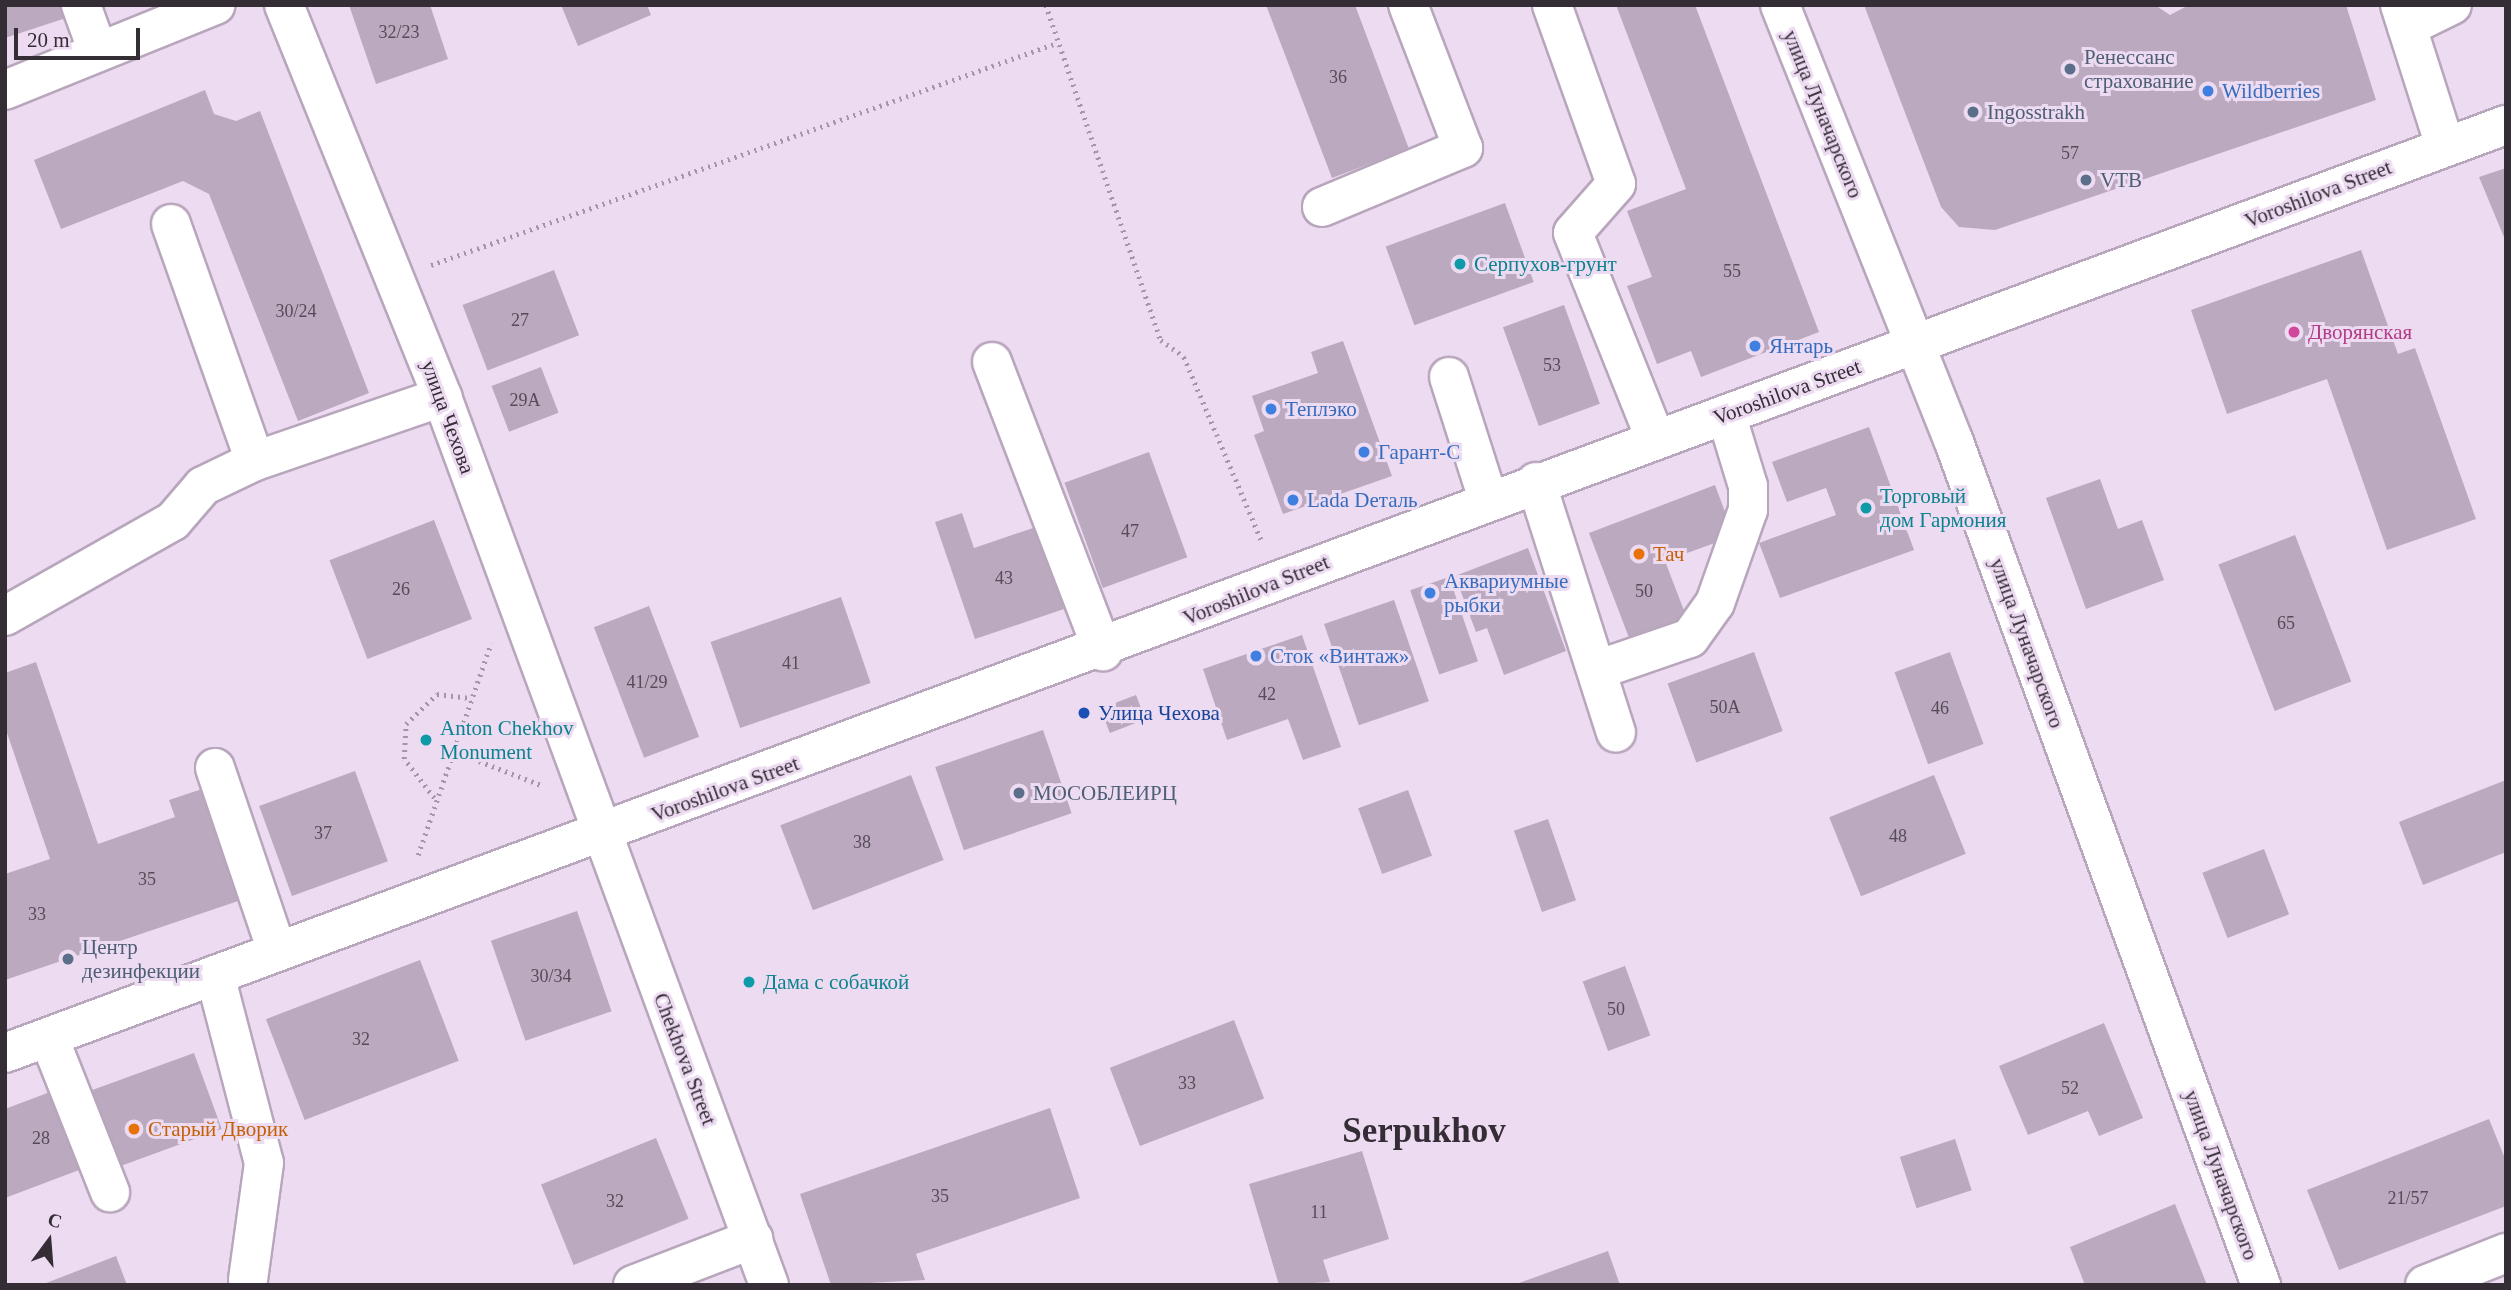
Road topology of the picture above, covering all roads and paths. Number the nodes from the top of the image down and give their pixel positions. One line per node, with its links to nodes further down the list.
1 (80, 5): 11 (street)
2 (215, 5): 11 (street)
3 (284, 5): 17 (street, улица Чехова)
4 (1046, 5): 10 (path)
5 (1408, 5): 15 (street)
6 (1552, 5): 23 (street)
7 (1780, 5): 18 (street, улица Луначарского)
8 (2452, 5): 9 (street)
9 (2404, 16): 14 (street)
10 (1057, 43): 17 (path); 27 (path)
11 (98, 52): 12 (street)
12 (5, 90)
13 (2506, 125): 14 (street, Voroshilova Street)
14 (2445, 146): 18 (street, Voroshilova Street)
15 (1322, 207)
16 (171, 224): 24 (street)
17 (394, 278): 21 (street, улица Чехова)
18 (1915, 345): 22 (street, Voroshilova Street); 50 (street, улица Луначарского)
19 (992, 362): 30 (street)
20 (1449, 377): 26 (street)
21 (442, 397): 24 (street); 38 (street, улица Чехова)
22 (1726, 414): 23 (street, Voroshilova Street); 31 (street)
23 (1656, 440): 25 (street, Voroshilova Street)
24 (255, 461): 28 (street)
25 (1536, 482): 26 (street, Voroshilova Street); 31 (street)
26 (1488, 499): 27 (street, Voroshilova Street)
27 (1278, 581): 30 (street, Voroshilova Street)
28 (5, 616)
29 (503, 639): 32 (path)
30 (1102, 650): 38 (street, Voroshilova Street)
31 (1597, 670): 33 (street)
32 (472, 698): 34 (path); 37 (path)
33 (1616, 733)
34 (453, 751): 36 (path); 37 (path)
35 (215, 768): 40 (street)
36 (556, 791)
37 (434, 798): 39 (path)
38 (600, 834): 39 (street, Voroshilova Street); 45 (street, Chekhova Street)
39 (427, 896): 40 (street, Voroshilova Street)
40 (277, 951): 41 (street, Voroshilova Street)
41 (215, 975): 42 (street, Voroshilova Street); 47 (street)
42 (49, 1038): 43 (street, Voroshilova Street); 44 (street)
43 (5, 1053)
44 (110, 1192)
45 (752, 1239): 48 (street); 49 (street, Chekhova Street)
46 (2506, 1253): 51 (street)
47 (247, 1280)
48 (634, 1285)
49 (769, 1285)
50 (2261, 1285)
51 (2425, 1285)

